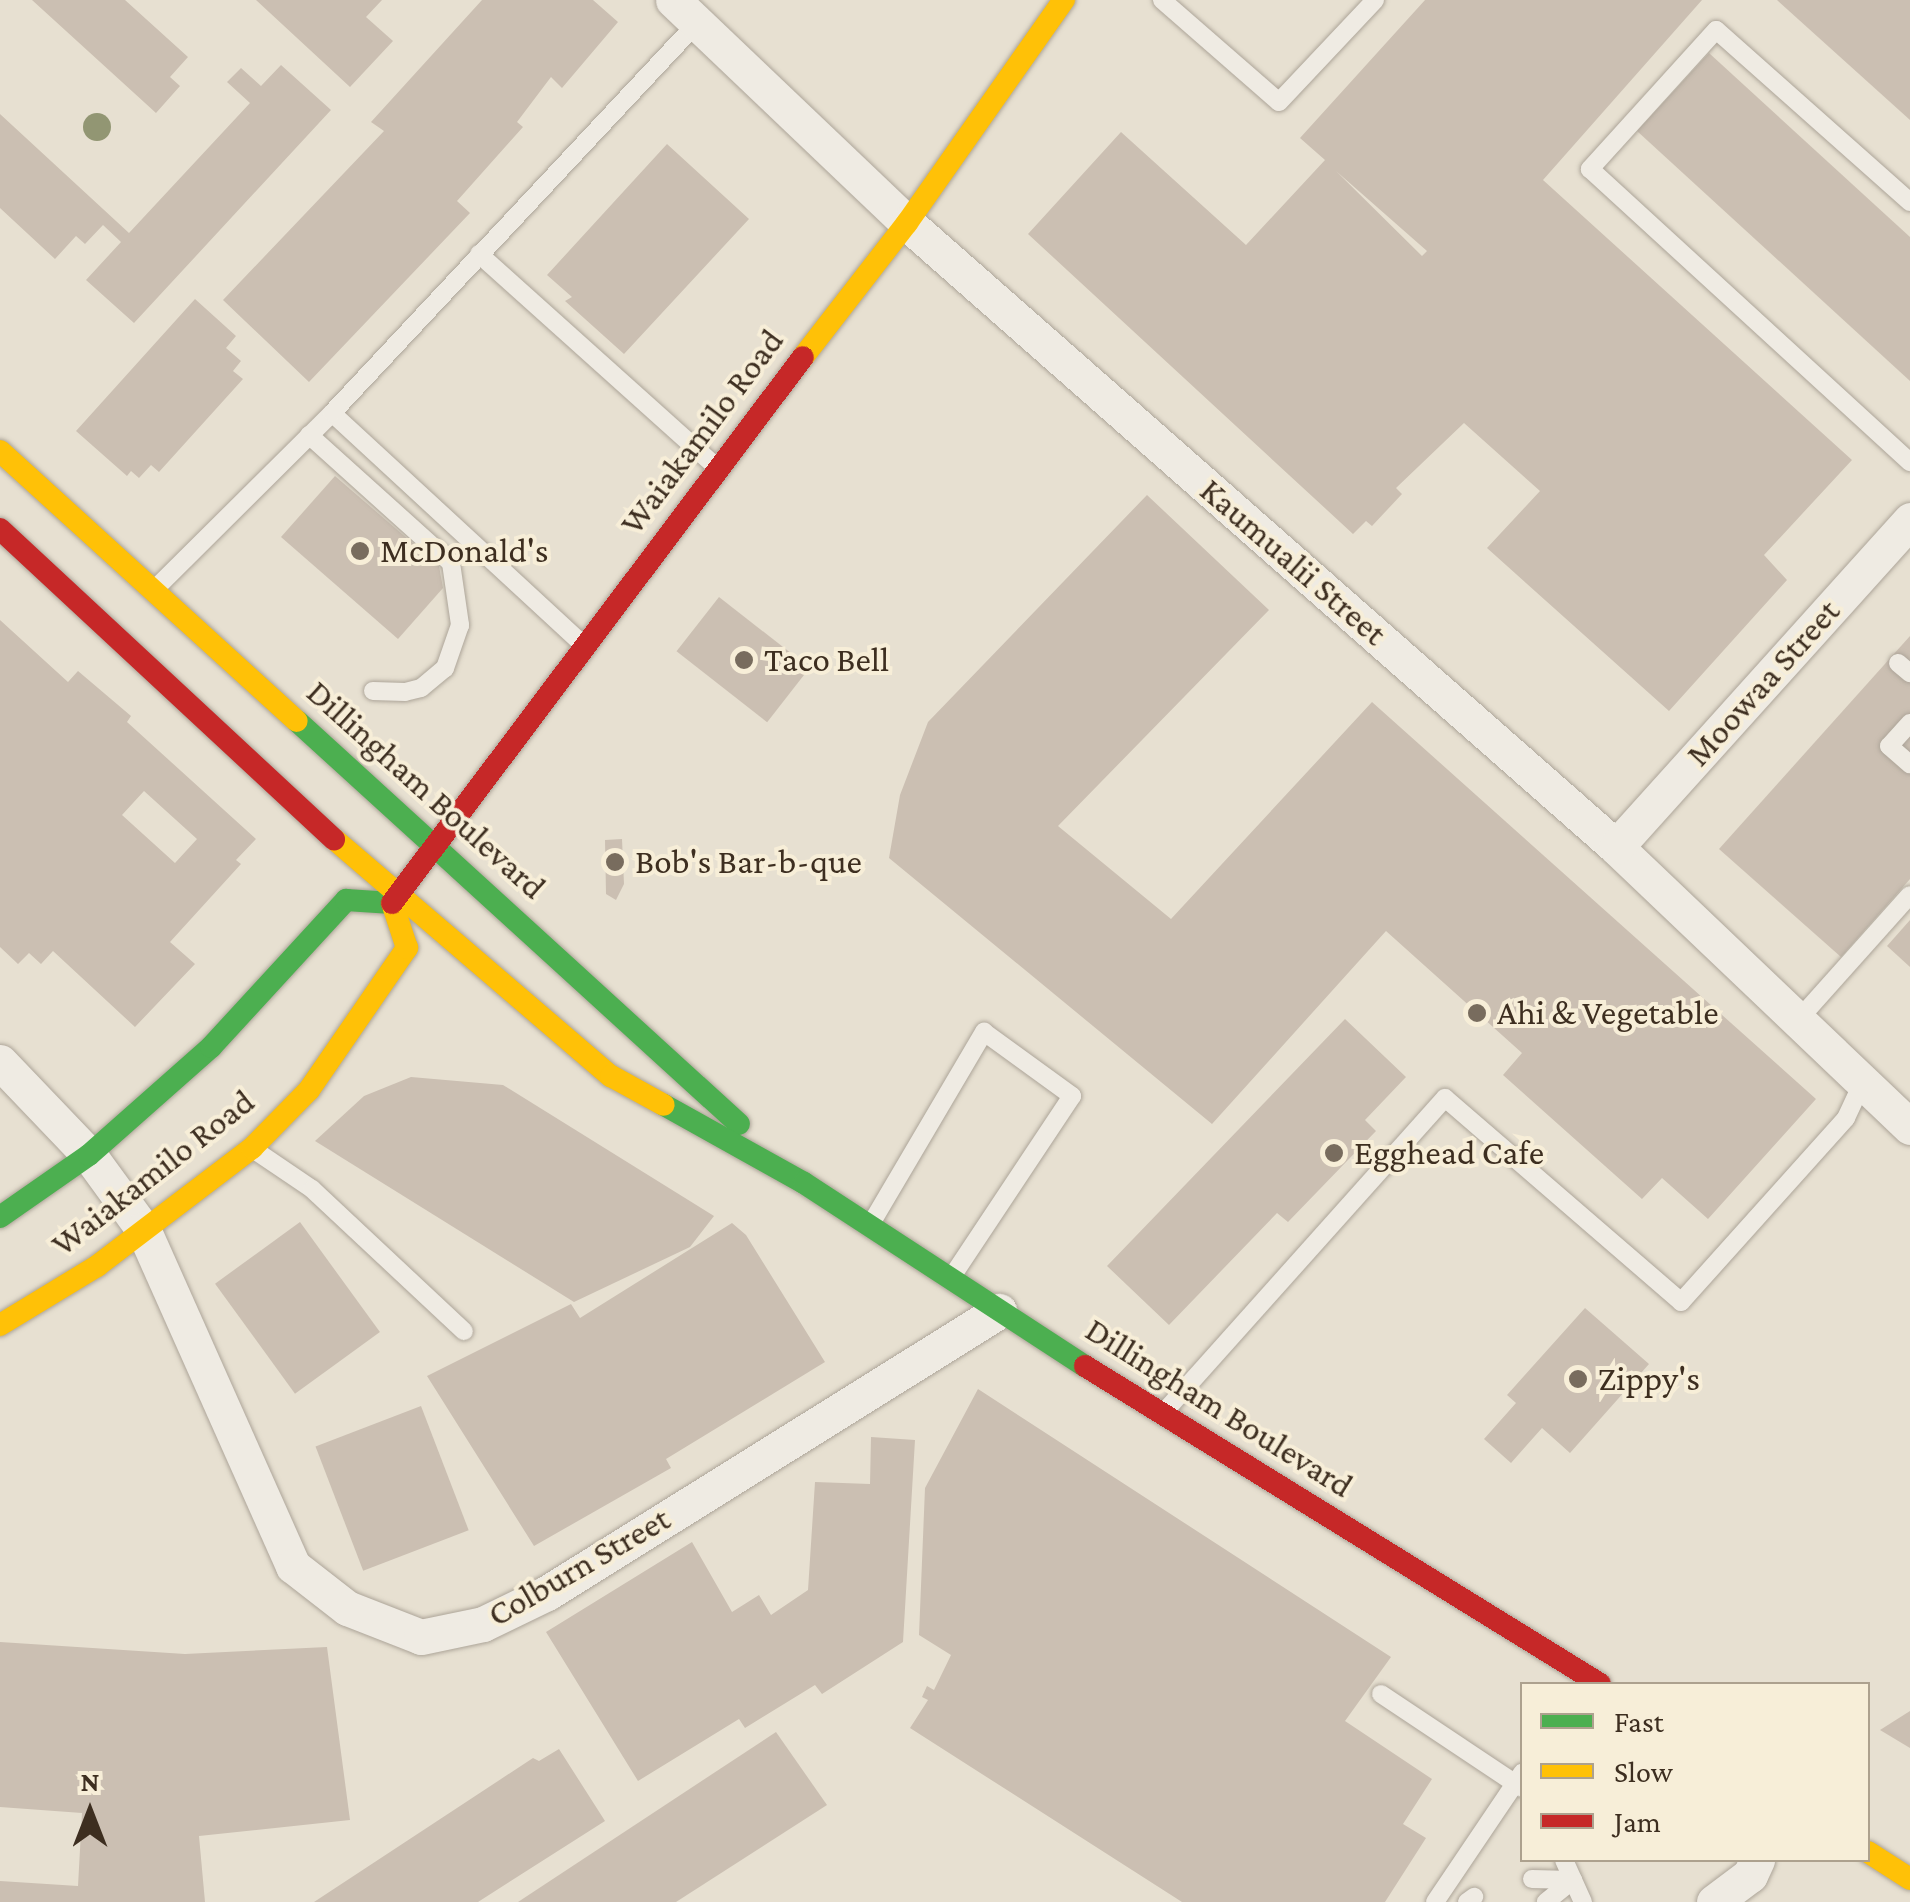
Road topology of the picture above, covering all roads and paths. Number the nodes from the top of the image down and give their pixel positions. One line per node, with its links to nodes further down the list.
1 (1064, 0): 6 (main road, Waiakamilo Road)
2 (1162, 0): 3 (lane)
3 (1375, 0)
4 (685, 12): 6 (street, Kaumualii Street); 7 (lane)
5 (1910, 202): 11 (lane)
6 (908, 223): 12 (main road, Waiakamilo Road); 21 (street, Kaumualii Street)
7 (480, 254): 8 (lane); 12 (lane)
8 (332, 413): 9 (lane); 16 (lane)
9 (309, 435): 15 (lane); 17 (lane)
10 (0, 450): 15 (main road, Dillingham Boulevard)
11 (1910, 462)
12 (717, 467): 16 (main road, Waiakamilo Road)
13 (1910, 520): 21 (street, Moowaa Street)
14 (0, 529): 23 (main road, Dillingham Boulevard)
15 (154, 591): 20 (main road, Dillingham Boulevard)
16 (584, 646): 20 (main road, Waiakamilo Road)
17 (373, 691)
18 (1910, 722): 19 (lane)
19 (1910, 764)
20 (434, 846): 23 (main road, Waiakamilo Road); 30 (main road, Dillingham Boulevard)
21 (1616, 846): 24 (street, Kaumualii Street)
22 (1910, 895): 24 (lane)
23 (395, 899): 28 (main road, Waiakamilo Road); 29 (main road, Waiakamilo Road); 30 (main road, Dillingham Boulevard)
24 (1799, 1019): 26 (street, Kaumualii Street)
25 (0, 1062): 29 (street, Colburn Street)
26 (1862, 1083): 27 (street, Kaumualii Street); 38 (lane)
27 (1910, 1128)
28 (252, 1148): 33 (main road, Waiakamilo Road); 37 (lane)
29 (89, 1155): 31 (main road, Waiakamilo Road); 33 (street, Colburn Street)
30 (804, 1183): 32 (main road, Dillingham Boulevard)
31 (0, 1217)
32 (869, 1226): 34 (main road, Dillingham Boulevard); 34 (lane)
33 (143, 1229): 35 (street, Colburn Street); 36 (main road, Waiakamilo Road)
34 (950, 1280): 35 (main road, Dillingham Boulevard)
35 (999, 1311): 38 (main road, Dillingham Boulevard)
36 (0, 1325)
37 (464, 1331)
38 (1162, 1415): 39 (main road, Dillingham Boulevard)
39 (1589, 1682)
40 (1381, 1694): 41 (lane)
41 (1520, 1781): 48 (lane)
42 (1870, 1853): 45 (main road)
43 (1565, 1862): 47 (lane)
44 (1755, 1862): 51 (street)
45 (1906, 1876)
46 (1532, 1879): 47 (lane)
47 (1574, 1880): 49 (lane); 50 (lane)
48 (1435, 1902)
49 (1546, 1902)
50 (1583, 1902)
51 (1714, 1902)

